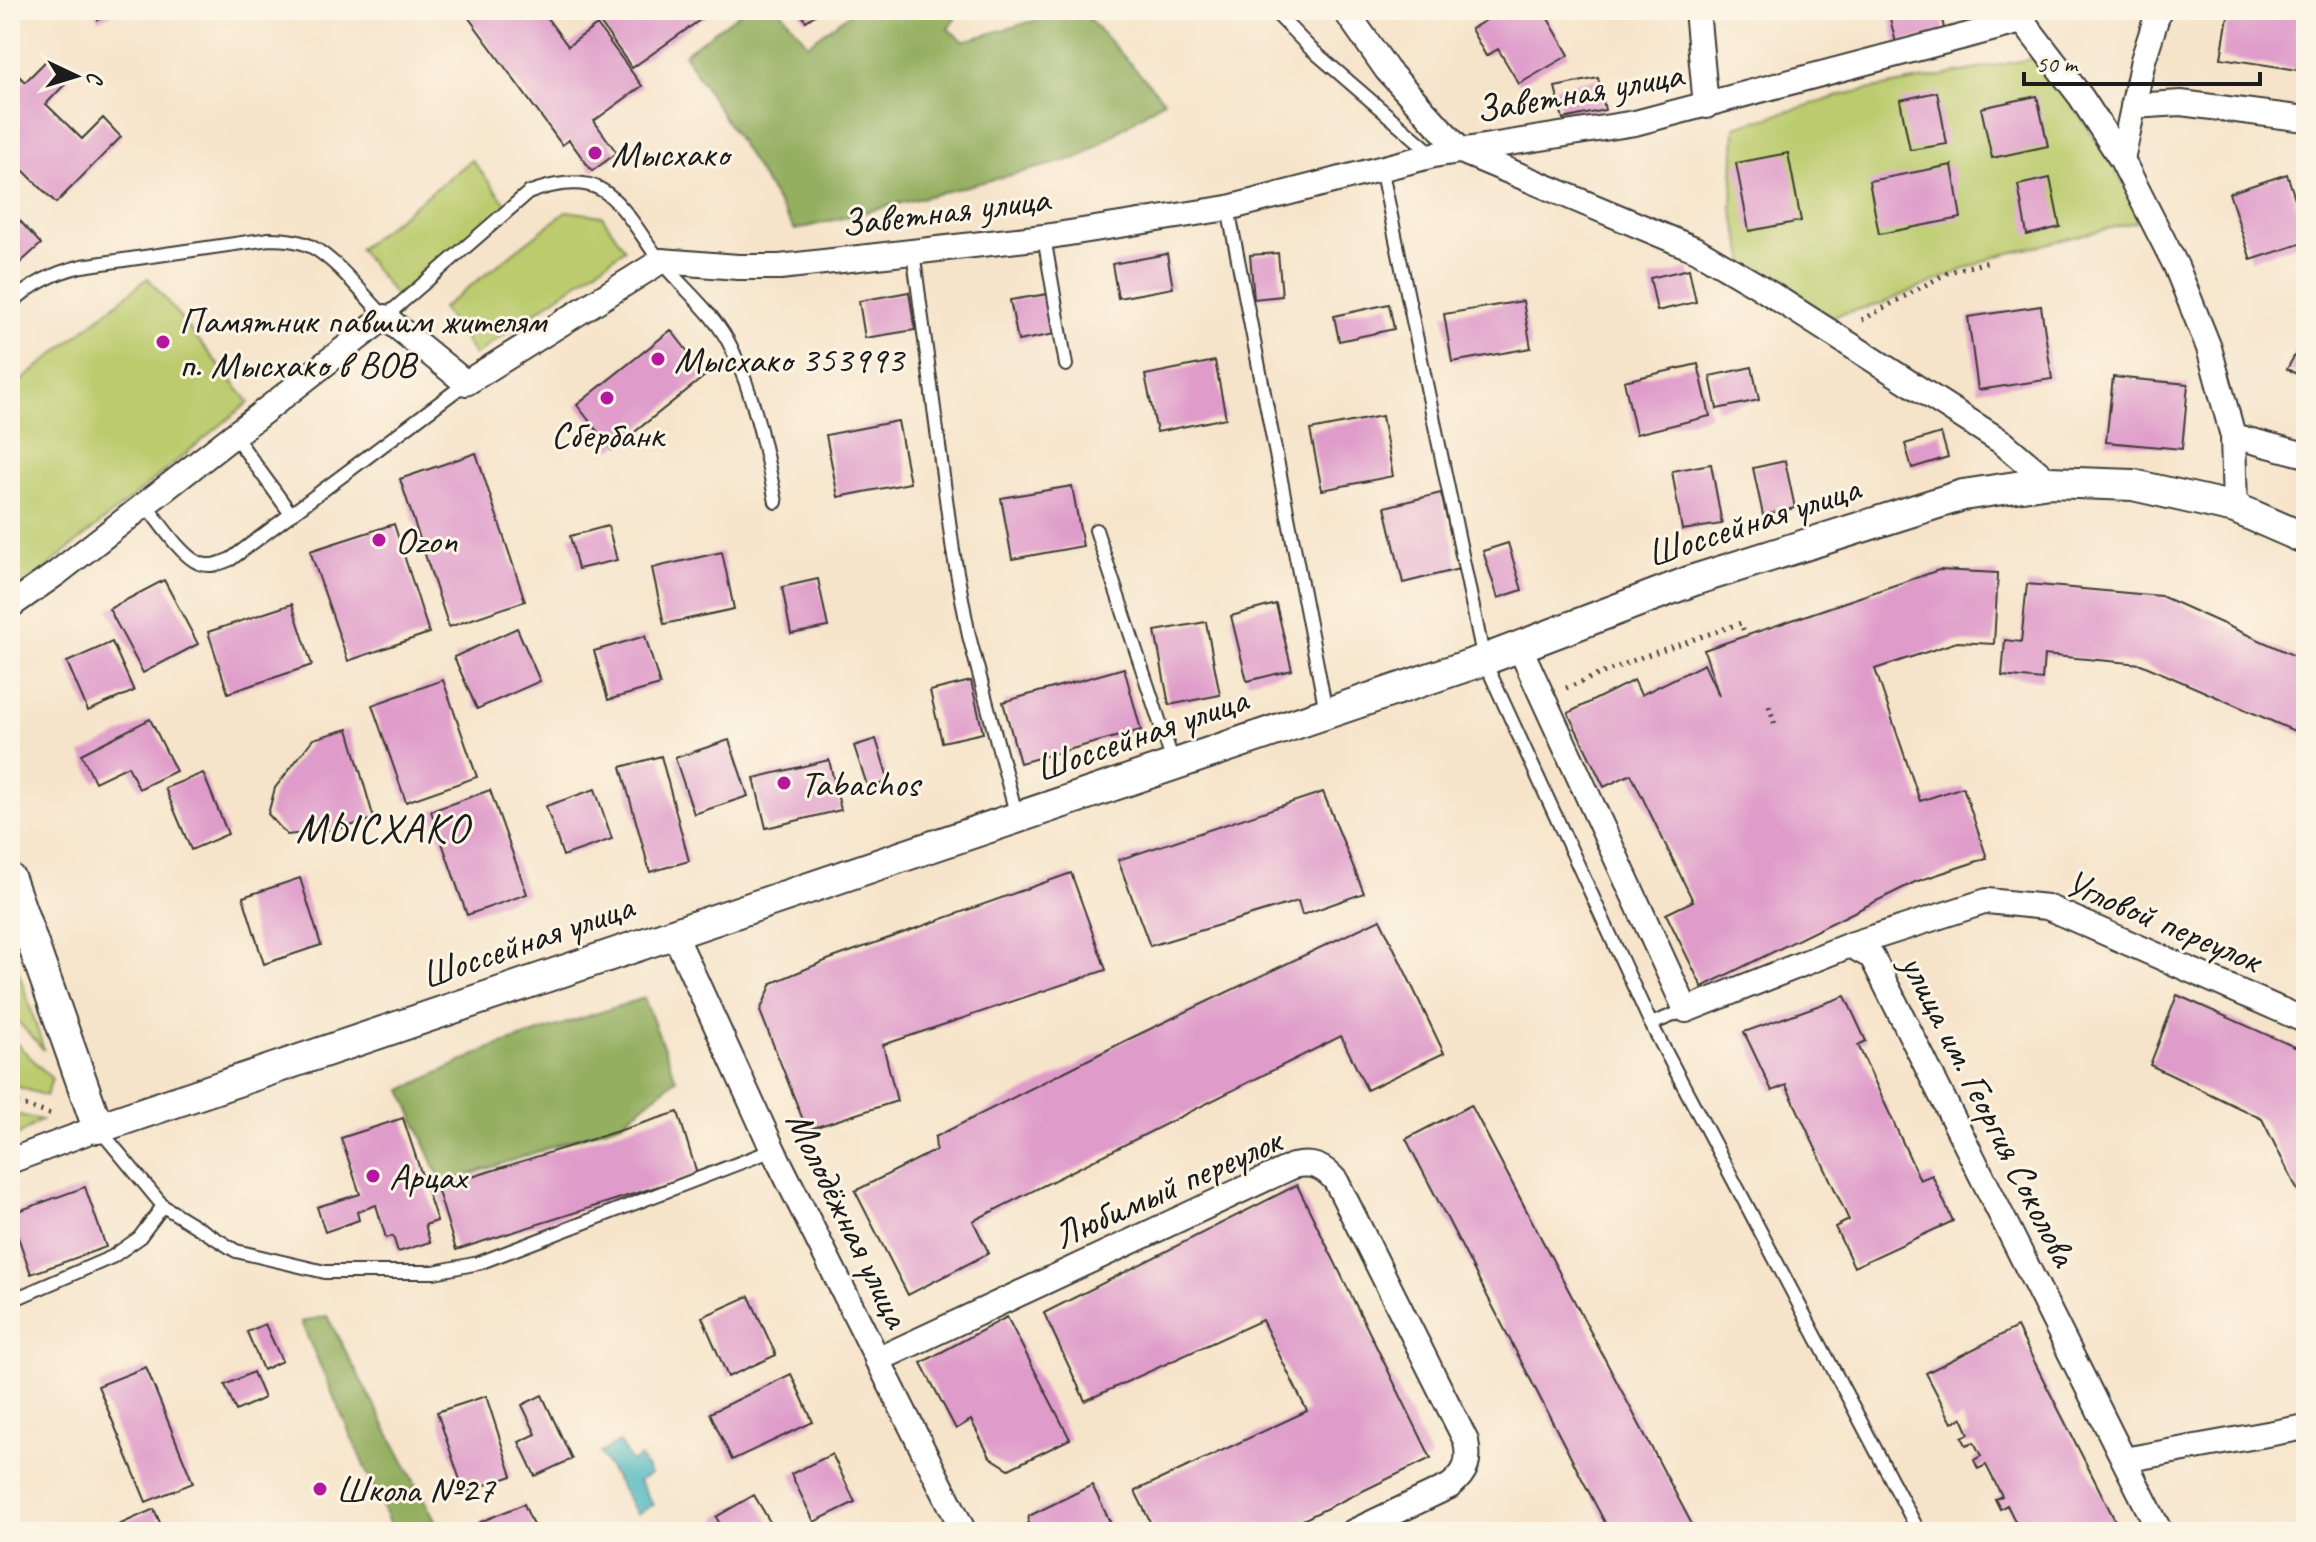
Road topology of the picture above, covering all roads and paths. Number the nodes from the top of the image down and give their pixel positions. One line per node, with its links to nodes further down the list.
1 (1273, 10): 10 (lane)
2 (1345, 10): 9 (street)
3 (1697, 10): 6 (street)
4 (2159, 10): 7 (street)
5 (2018, 16): 6 (street, Заветная улица); 11 (street, Заветная улица)
6 (1706, 106): 9 (street, Заветная улица)
7 (2133, 106): 8 (street); 11 (street)
8 (2306, 119)
9 (1461, 151): 10 (street, Заветная улица); 20 (street)
10 (1434, 155): 12 (street, Заветная улица)
11 (2122, 160): 24 (street, Заветная улица)
12 (1381, 168): 13 (street, Заветная улица); 36 (lane)
13 (1228, 208): 14 (street, Заветная улица); 39 (lane)
14 (1044, 237): 15 (street, Заветная улица); 21 (lane)
15 (913, 251): 16 (street, Заветная улица); 42 (lane)
16 (661, 261): 19 (lane); 22 (street); 27 (lane)
17 (1991, 261): 20 (path)
18 (10, 304): 19 (lane)
19 (385, 317): 22 (street); 23 (street)
20 (1833, 336): 26 (street)
21 (1066, 365)
22 (466, 383): 30 (lane)
23 (234, 435): 28 (street); 30 (lane)
24 (2233, 436): 25 (street); 29 (street, Заветная улица)
25 (2306, 455)
26 (2049, 482): 29 (street, Шоссейная улица); 35 (street, Шоссейная улица)
27 (776, 502)
28 (145, 504): 30 (lane); 33 (street)
29 (2235, 508): 32 (street, Шоссейная улица)
30 (291, 514)
31 (1096, 530): 41 (lane)
32 (2306, 539)
33 (10, 606)
34 (1745, 635): 37 (path)
35 (1520, 648): 36 (street, Шоссейная улица); 37 (street)
36 (1484, 660): 39 (street, Шоссейная улица); 48 (lane)
37 (1543, 698): 46 (street)
38 (1769, 706): 40 (path)
39 (1327, 714): 41 (street, Шоссейная улица)
40 (1776, 728)
41 (1174, 765): 42 (street, Шоссейная улица)
42 (1017, 818): 44 (street, Шоссейная улица)
43 (10, 879): 51 (street)
44 (674, 933): 51 (street, Шоссейная улица); 52 (street, Молодёжная улица)
45 (1850, 945): 46 (street, улица им. Георгия Соколова); 47 (street, Угловой переулок); 58 (street, улица им. Георгия Соколова)
46 (1686, 1010): 48 (lane)
47 (2306, 1021)
48 (1651, 1024): 61 (lane)
49 (10, 1101): 50 (path)
50 (66, 1119)
51 (98, 1128): 53 (street, Шоссейная улица); 54 (lane)
52 (773, 1150): 54 (lane); 56 (street, Молодёжная улица)
53 (10, 1161)
54 (163, 1206): 55 (lane)
55 (10, 1301)
56 (877, 1360): 59 (street, Молодёжная улица); 60 (street, Любимый переулок)
57 (2306, 1427): 58 (street)
58 (2124, 1460): 62 (street, улица им. Георгия Соколова)
59 (964, 1532)
60 (1353, 1532)
61 (1919, 1532)
62 (2160, 1532)

